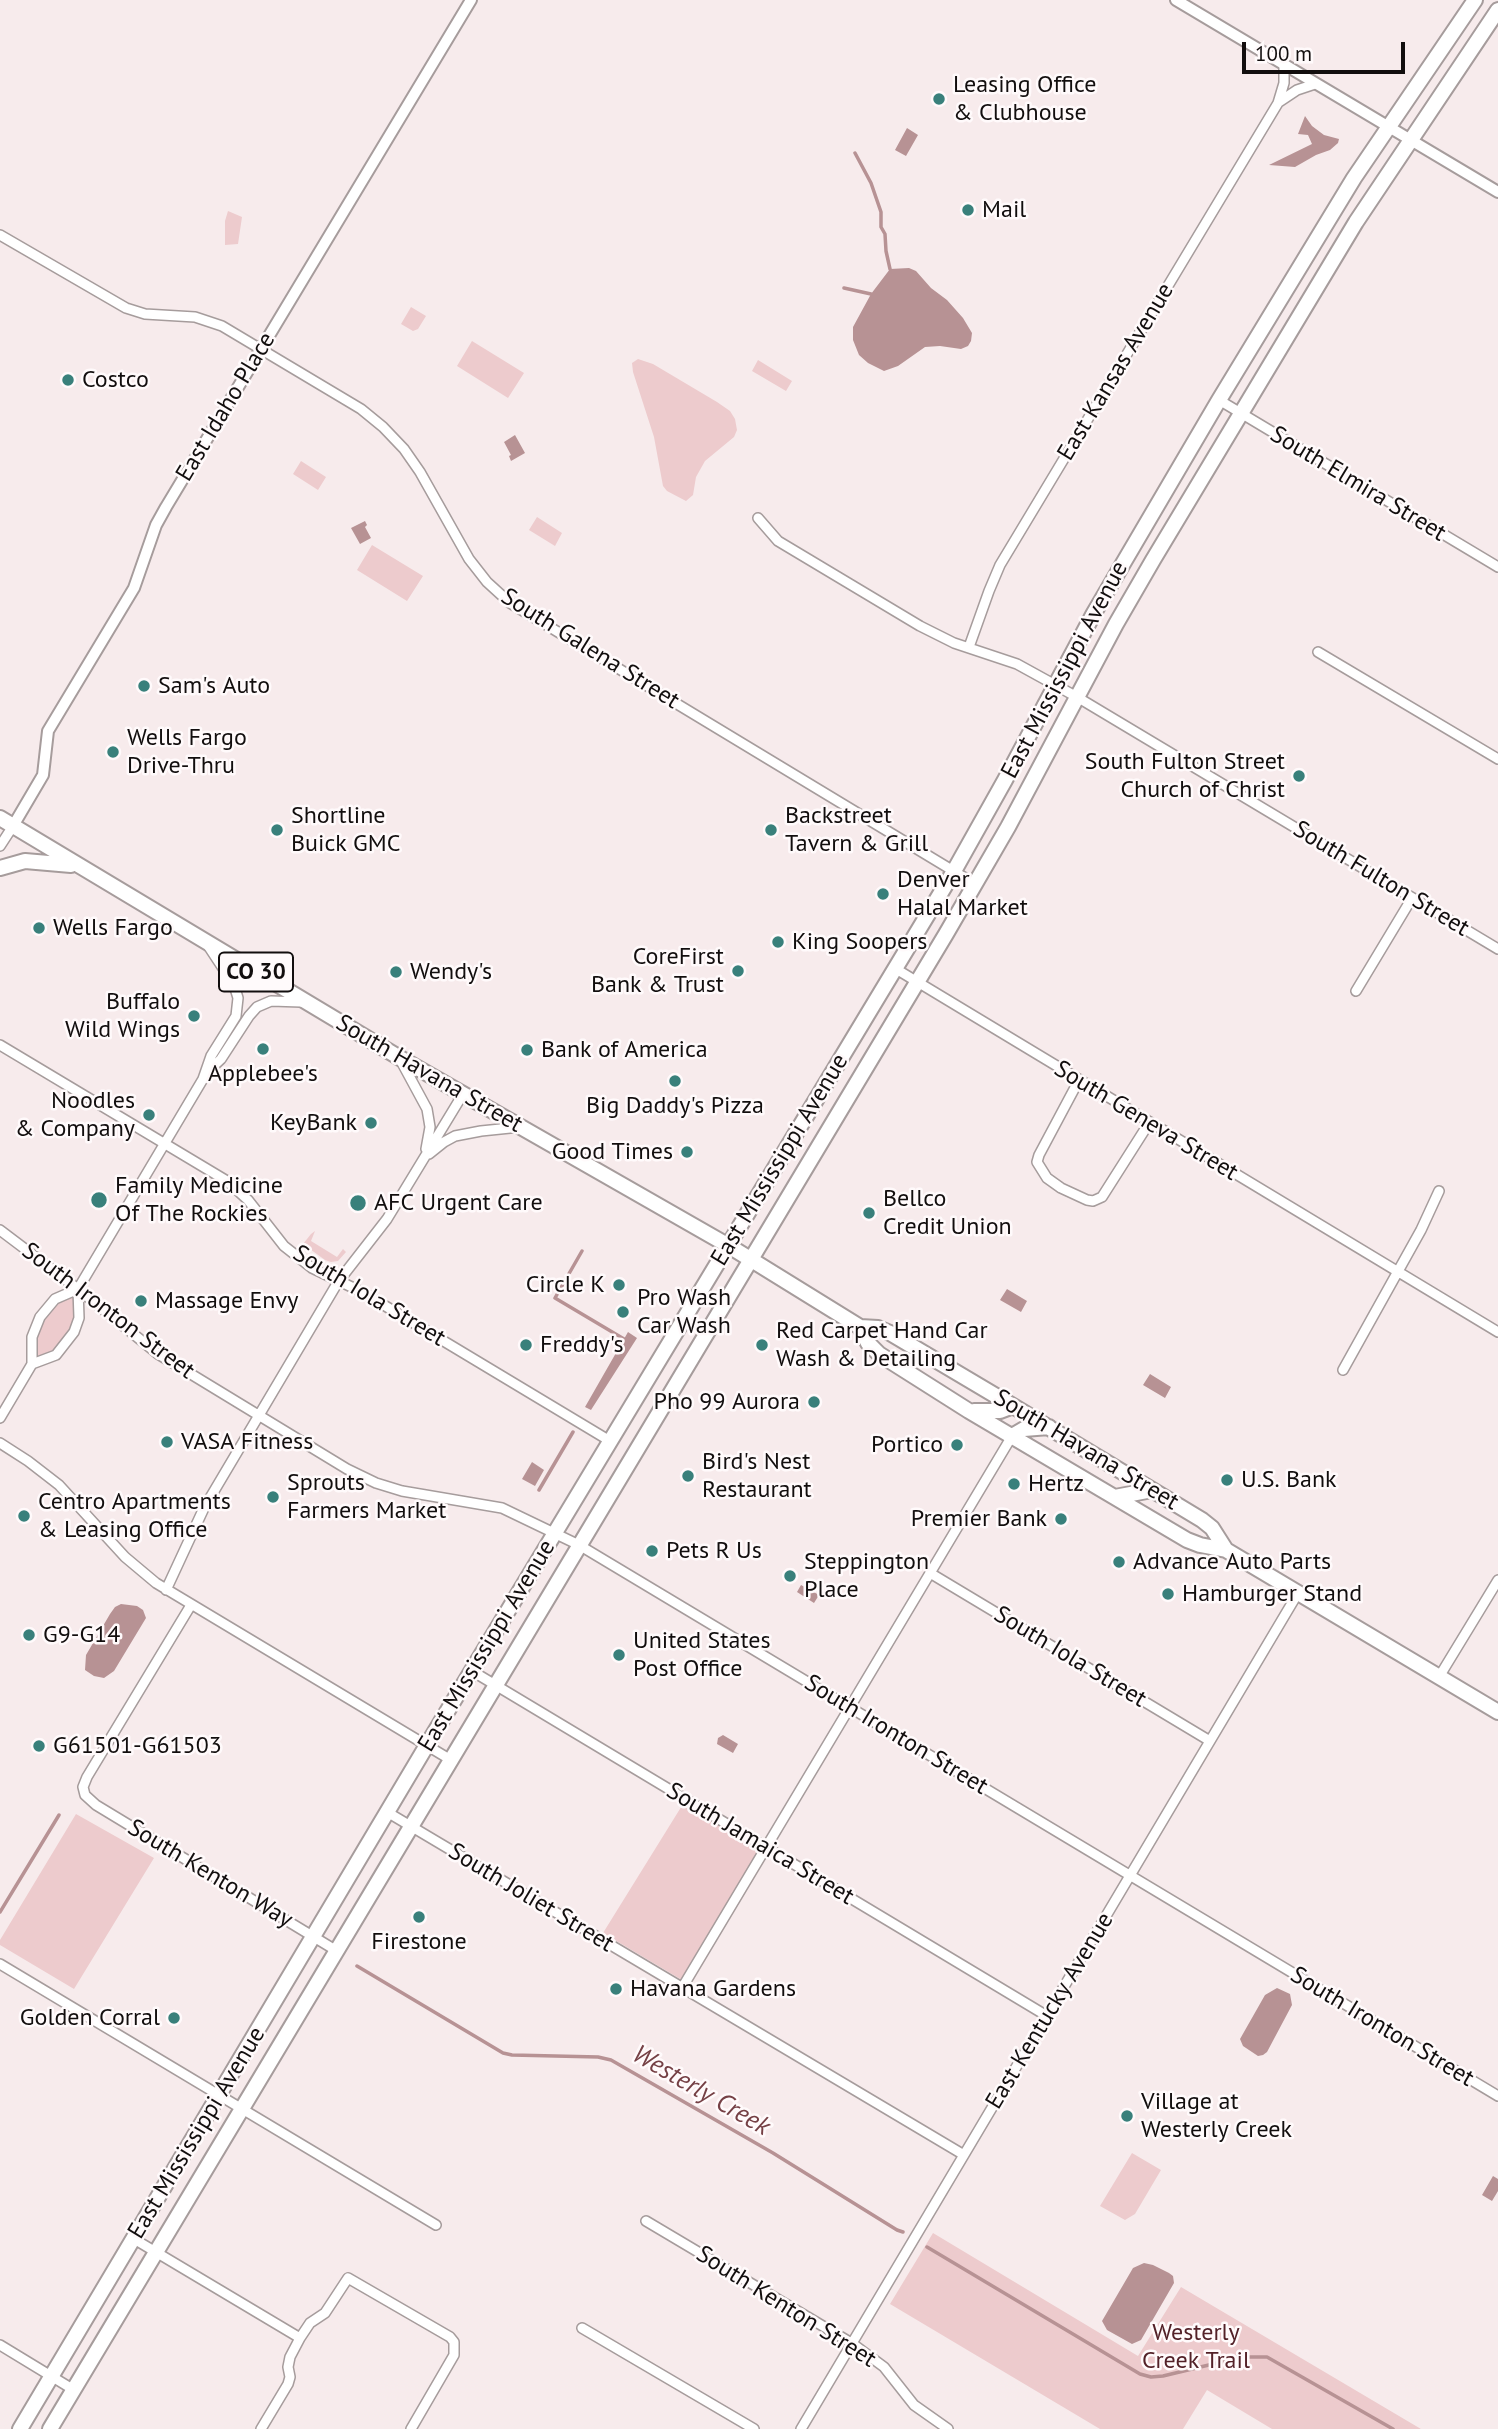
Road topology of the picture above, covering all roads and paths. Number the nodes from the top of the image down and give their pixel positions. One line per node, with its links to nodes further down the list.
1 (471, 0): 12 (street, East Idaho Place)
2 (1176, 0): 5 (street)
3 (1475, 0): 8 (main road, East Mississippi Avenue)
4 (1498, 10): 9 (main road, East Mississippi Avenue)
5 (1284, 65): 6 (street); 7 (street, East Kansas Avenue)
6 (1315, 84): 7 (street); 8 (street)
7 (1278, 103): 17 (street, East Kansas Avenue)
8 (1387, 128): 9 (street); 13 (main road, East Mississippi Avenue)
9 (1409, 141): 10 (street); 14 (main road, East Mississippi Avenue)
10 (1498, 192)
11 (0, 235): 12 (street, South Galena Street)
12 (261, 348): 23 (street, East Idaho Place); 27 (street, South Galena Street)
13 (1219, 400): 14 (street, South Elmira Street); 19 (main road, East Mississippi Avenue)
14 (1241, 413): 16 (street, South Elmira Street); 20 (main road, East Mississippi Avenue)
15 (758, 518): 17 (street, South Fulton Street)
16 (1498, 567)
17 (969, 648): 19 (street, South Fulton Street)
18 (1318, 652): 21 (street)
19 (1055, 685): 20 (street, South Fulton Street); 27 (main road, East Mississippi Avenue)
20 (1077, 697): 28 (main road, East Mississippi Avenue); 29 (street, South Fulton Street)
21 (1498, 759)
22 (0, 818): 23 (main road, South Havana Street / CO 30)
23 (13, 826): 24 (street); 25 (main road, South Havana Street / CO 30)
24 (0, 846)
25 (79, 866): 26 (main road); 30 (main road, South Havana Street / CO 30)
26 (0, 868)
27 (954, 871): 28 (street, South Galena Street); 32 (main road, East Mississippi Avenue)
28 (975, 884): 33 (main road, East Mississippi Avenue)
29 (1412, 898): 31 (street, South Fulton Street); 34 (street)
30 (206, 943): 35 (main road, South Havana Street / CO 30); 38 (street)
31 (1498, 949)
32 (895, 968): 33 (street, South Geneva Street); 47 (main road, East Mississippi Avenue)
33 (918, 982): 39 (street, South Geneva Street); 48 (main road, East Mississippi Avenue)
34 (1356, 991)
35 (307, 1002): 37 (main road, South Havana Street / CO 30); 38 (street)
36 (0, 1045): 43 (street, South Iola Street)
37 (400, 1058): 40 (main road, South Havana Street / CO 30); 44 (street)
38 (207, 1072): 43 (street)
39 (1079, 1080): 41 (street, South Geneva Street); 41 (street)
40 (463, 1094): 42 (main road, South Havana Street / CO 30); 44 (street)
41 (1149, 1123): 49 (street, South Geneva Street)
42 (522, 1127): 44 (street); 47 (main road, South Havana Street / CO 30)
43 (165, 1144): 50 (street, South Iola Street); 51 (street)
44 (423, 1160): 50 (street)
45 (1439, 1191): 49 (street)
46 (0, 1230): 51 (street, South Ironton Street)
47 (729, 1245): 48 (main road, South Havana Street / CO 30); 62 (main road, East Mississippi Avenue)
48 (751, 1259): 52 (main road, South Havana Street / CO 30); 67 (main road, East Mississippi Avenue)
49 (1398, 1272): 53 (street, South Geneva Street); 55 (street)
50 (338, 1282): 58 (street); 62 (street, South Iola Street)
51 (78, 1289): 54 (street); 54 (street); 58 (street, South Ironton Street)
52 (860, 1327): 56 (main road, South Havana Street / CO 30); 57 (main road, South Havana Street / CO 30)
53 (1498, 1332)
54 (32, 1364): 59 (street)
55 (1343, 1370)
56 (1013, 1406): 57 (main road); 60 (main road, South Havana Street / CO 30)
57 (969, 1410): 61 (main road, South Havana Street / CO 30)
58 (260, 1416): 66 (street, South Ironton Street); 71 (street)
59 (0, 1419)
60 (1049, 1427): 61 (main road); 64 (main road, South Havana Street / CO 30)
61 (1012, 1436): 65 (main road, South Havana Street / CO 30); 69 (street)
62 (610, 1441): 66 (main road, East Mississippi Avenue)
63 (0, 1443): 71 (street)
64 (1152, 1490): 65 (main road); 68 (main road, South Havana Street / CO 30)
65 (1115, 1497): 68 (main road, South Havana Street / CO 30)
66 (555, 1533): 67 (street, South Ironton Street); 74 (main road, East Mississippi Avenue)
67 (579, 1545): 76 (main road, East Mississippi Avenue); 77 (street, South Ironton Street)
68 (1226, 1550): 72 (main road, South Havana Street / CO 30)
69 (930, 1573): 77 (street); 79 (street, South Iola Street)
70 (1498, 1580): 75 (street)
71 (166, 1590): 73 (street)
72 (1298, 1592): 75 (main road, South Havana Street / CO 30); 79 (street, East Kentucky Avenue)
73 (191, 1605): 80 (street); 86 (street, South Kenton Way)
74 (472, 1671): 76 (street, South Jamaica Street); 80 (main road, East Mississippi Avenue)
75 (1439, 1677): 78 (main road, South Havana Street / CO 30)
76 (496, 1685): 81 (main road, East Mississippi Avenue); 84 (street, South Jamaica Street)
77 (849, 1707): 84 (street); 85 (street, South Ironton Street)
78 (1498, 1712)
79 (1210, 1741): 85 (street, East Kentucky Avenue)
80 (427, 1745): 81 (street); 82 (main road, East Mississippi Avenue)
81 (452, 1760): 83 (main road, East Mississippi Avenue)
82 (387, 1812): 83 (street, South Joliet Street); 86 (main road, East Mississippi Avenue)
83 (412, 1827): 87 (main road, East Mississippi Avenue); 89 (street, South Joliet Street)
84 (766, 1847): 89 (street); 90 (street, South Jamaica Street)
85 (1130, 1876): 90 (street, East Kentucky Avenue); 92 (street, South Ironton Street)
86 (314, 1937): 87 (street, South Kenton Way); 91 (main road, East Mississippi Avenue)
87 (337, 1951): 93 (main road, East Mississippi Avenue)
88 (0, 1964): 91 (street)
89 (682, 1988): 94 (street, South Joliet Street)
90 (1047, 2017): 94 (street, East Kentucky Avenue)
91 (220, 2095): 93 (street); 97 (main road, East Mississippi Avenue)
92 (1498, 2096)
93 (244, 2109): 96 (street); 98 (main road, East Mississippi Avenue)
94 (964, 2155): 101 (street, East Kentucky Avenue)
95 (646, 2221): 101 (street, South Kenton Street)
96 (436, 2225)
97 (134, 2239): 98 (street); 103 (main road, East Mississippi Avenue)
98 (158, 2252): 100 (street); 104 (main road, East Mississippi Avenue)
99 (583, 2328): 109 (street)
100 (300, 2338): 107 (street); 108 (street)
101 (853, 2344): 110 (street, East Kentucky Avenue); 111 (street, South Kenton Street)
102 (0, 2345): 103 (street)
103 (51, 2376): 104 (street); 105 (main road, East Mississippi Avenue)
104 (74, 2390): 106 (main road, East Mississippi Avenue)
105 (20, 2429)
106 (50, 2429)
107 (261, 2429)
108 (411, 2429)
109 (754, 2429)
110 (801, 2429)
111 (948, 2429)

